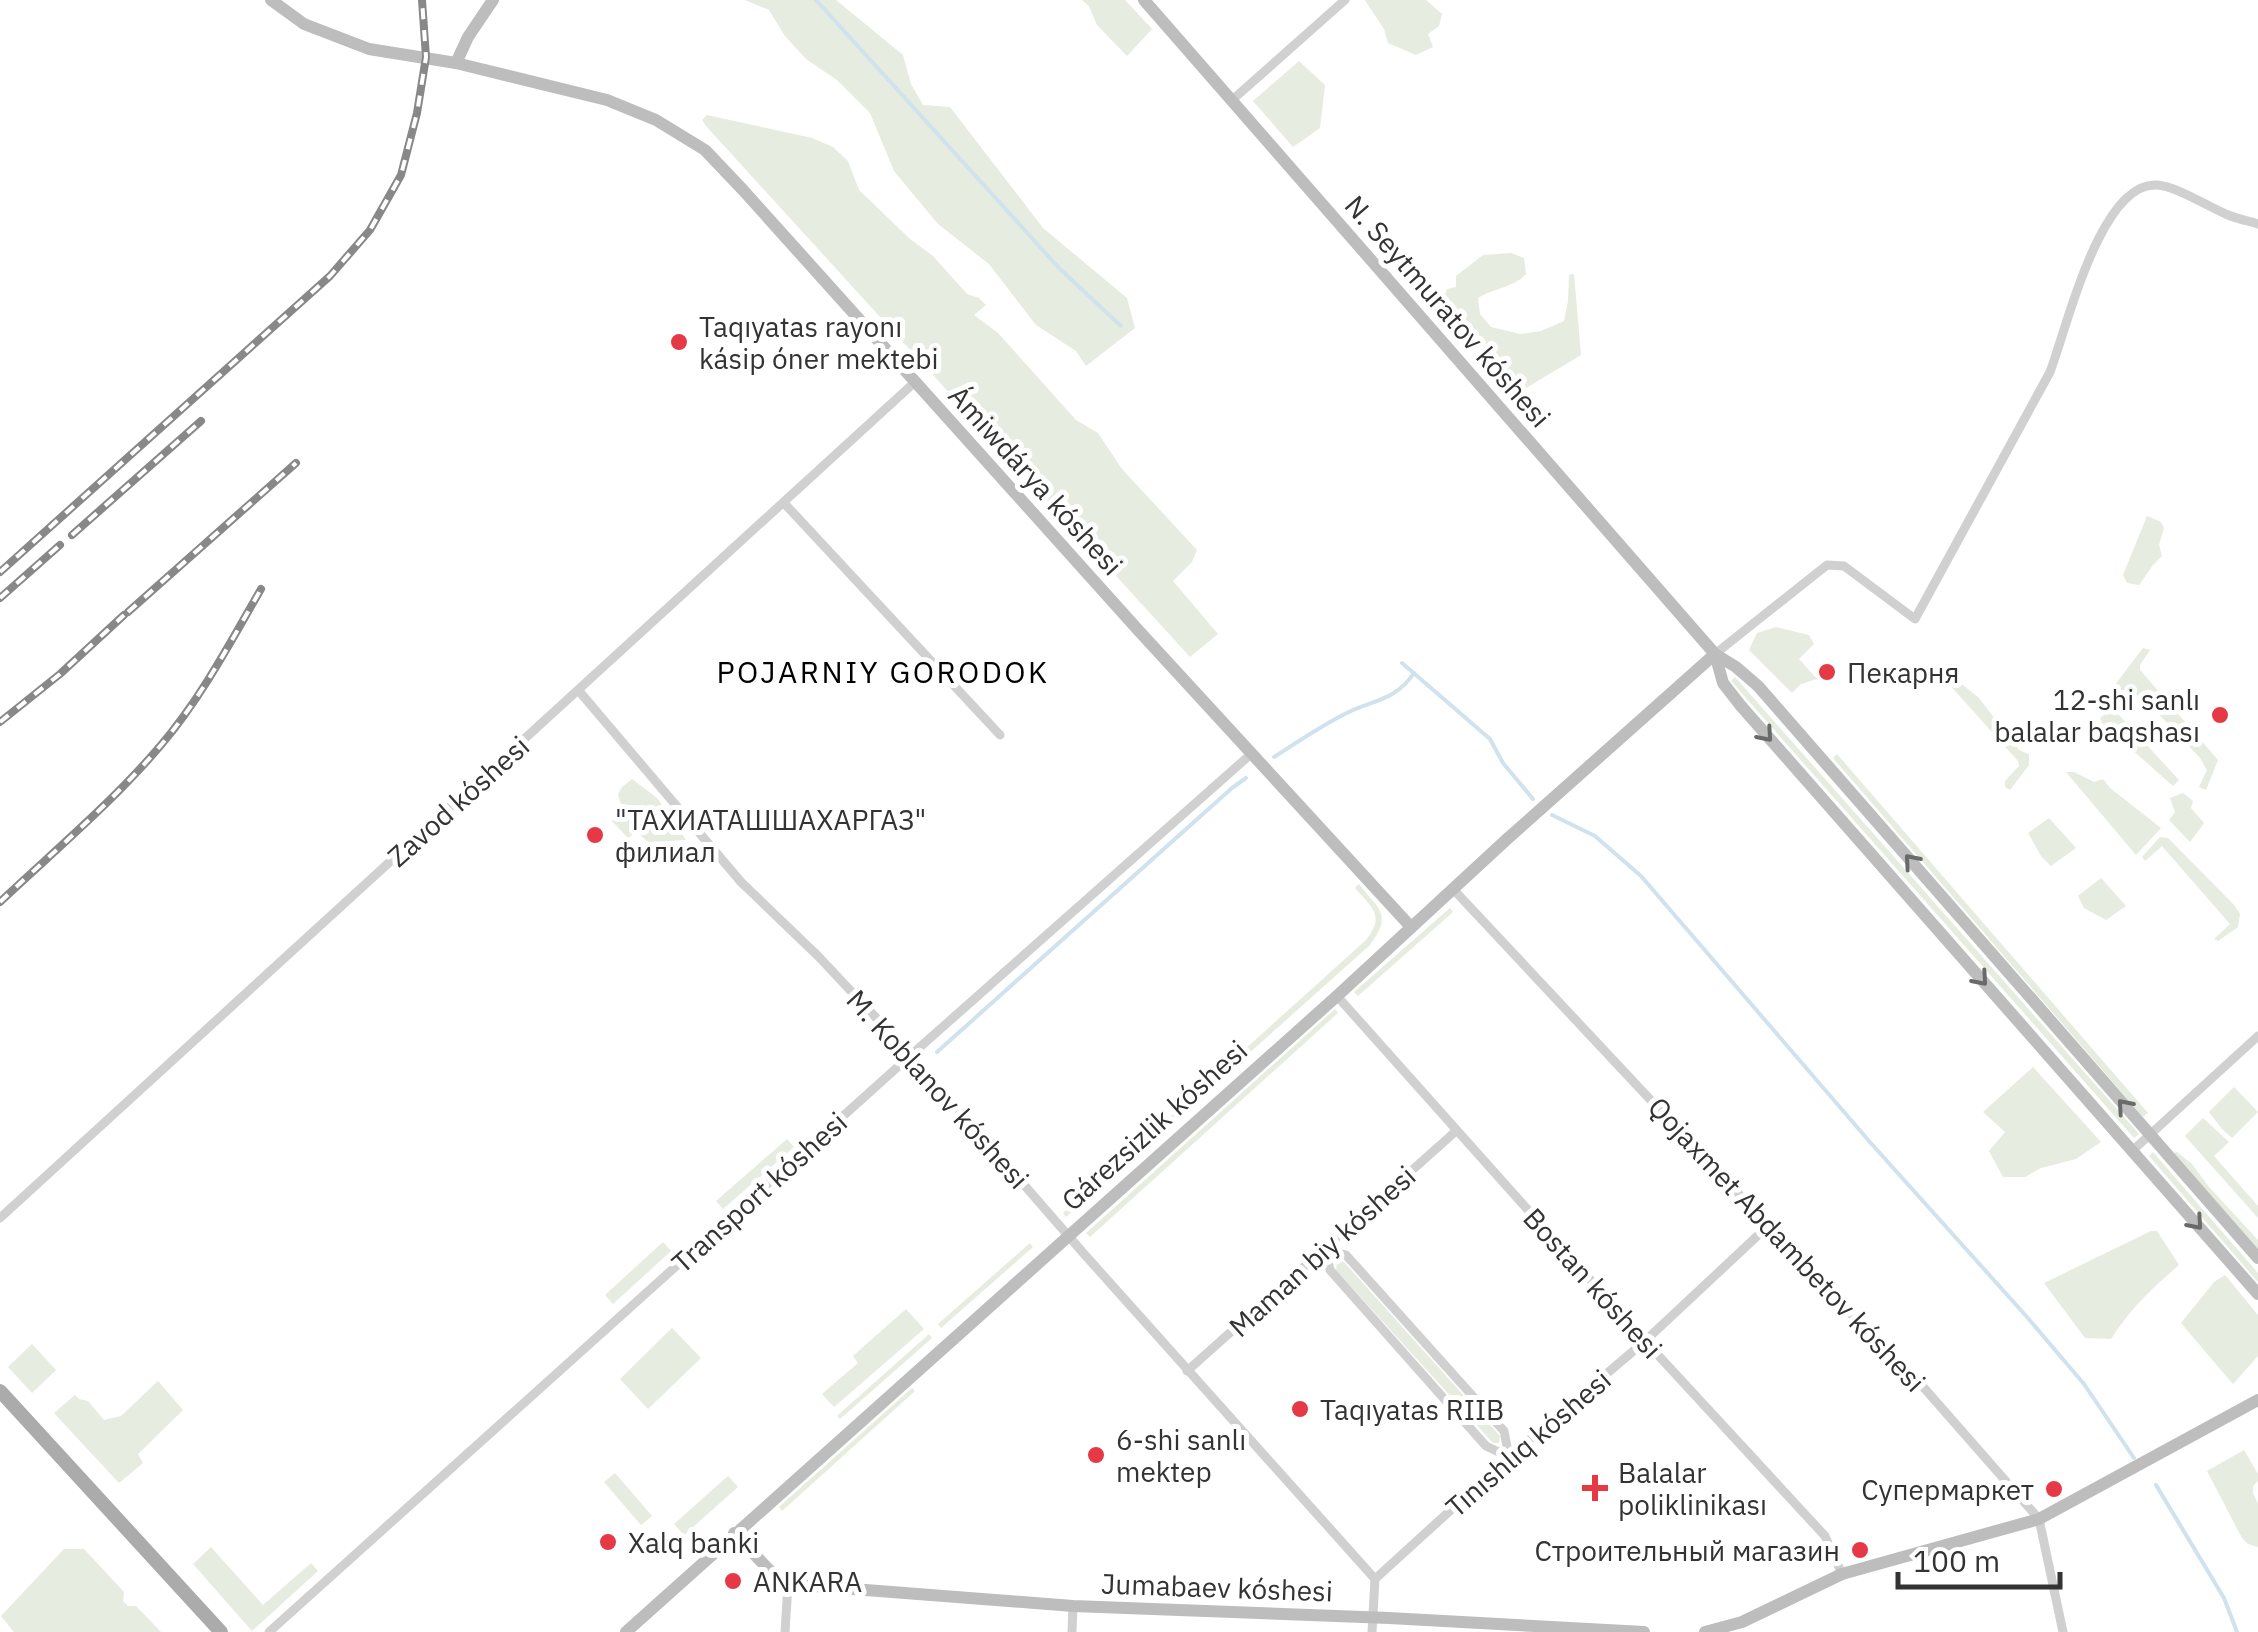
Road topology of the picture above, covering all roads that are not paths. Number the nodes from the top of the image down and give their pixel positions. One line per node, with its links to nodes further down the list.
1 (271, 0): 5 (street, Ámiwdárya kóshesi)
2 (493, 0): 5 (street)
3 (1144, 0): 6 (street, N. Seytmuratov kóshesi)
4 (1344, 0): 6 (street)
5 (456, 63): 8 (street, Ámiwdárya kóshesi)
6 (1231, 101): 10 (street, N. Seytmuratov kóshesi)
7 (2258, 224): 10 (street)
8 (915, 382): 9 (street, Zavod kóshesi); 13 (street, Ámiwdárya kóshesi)
9 (784, 503): 11 (street, Zavod kóshesi); 12 (street)
10 (1715, 654): 14 (street, Gárezsizlik kóshesi); 20 (street, one-way to 10); 21 (street, one-way to 21)
11 (580, 690): 18 (street, M. Koblanov kóshesi); 22 (street, Zavod kóshesi)
12 (1000, 735)
13 (1251, 754): 15 (street, Ámiwdárya kóshesi); 18 (street, Transport kóshesi)
14 (1452, 889): 15 (street, Gárezsizlik kóshesi); 23 (street, Qojaxmet Abdambetov kóshesi)
15 (1411, 927): 16 (street, Gárezsizlik kóshesi)
16 (1337, 996): 19 (street, Bostan kóshesi); 24 (street, Gárezsizlik kóshesi)
17 (2258, 1036): 20 (street)
18 (911, 1054): 24 (street, M. Koblanov kóshesi); 41 (street, Transport kóshesi)
19 (1456, 1131): 25 (street, Maman biy kóshesi); 28 (street, Bostan kóshesi)
20 (2150, 1136): 21 (street); 26 (street)
21 (2132, 1151): 27 (street, one-way to 27)
22 (0, 1218)
23 (1769, 1225): 28 (street, Tınıshlıq kóshesi); 33 (street, Qojaxmet Abdambetov kóshesi)
24 (1068, 1235): 29 (street, M. Koblanov kóshesi); 34 (street, Gárezsizlik kóshesi)
25 (1325, 1249): 29 (street, Maman biy kóshesi); 32 (street); 32 (street)
26 (2258, 1258)
27 (2258, 1294)
28 (1645, 1341): 32 (street, Tınıshlıq kóshesi); 35 (street, Bostan kóshesi)
29 (1187, 1371): 36 (street, M. Koblanov kóshesi)
30 (0, 1391): 40 (main road)
31 (2258, 1400): 33 (street)
32 (1510, 1457): 36 (street, Tınıshlıq kóshesi)
33 (2038, 1519): 35 (street); 47 (street, Qojaxmet Abdambetov kóshesi)
34 (734, 1533): 37 (street); 42 (street, Gárezsizlik kóshesi)
35 (1842, 1574): 46 (street)
36 (1375, 1579): 39 (street)
37 (788, 1584): 38 (street, Jumabaev kóshesi); 43 (street)
38 (1073, 1606): 39 (street, Jumabaev kóshesi); 44 (street)
39 (1373, 1625): 45 (street, Jumabaev kóshesi)
40 (221, 1632)
41 (269, 1632)
42 (626, 1632)
43 (785, 1632)
44 (1072, 1632)
45 (1644, 1632)
46 (1705, 1632)
47 (2063, 1632)

